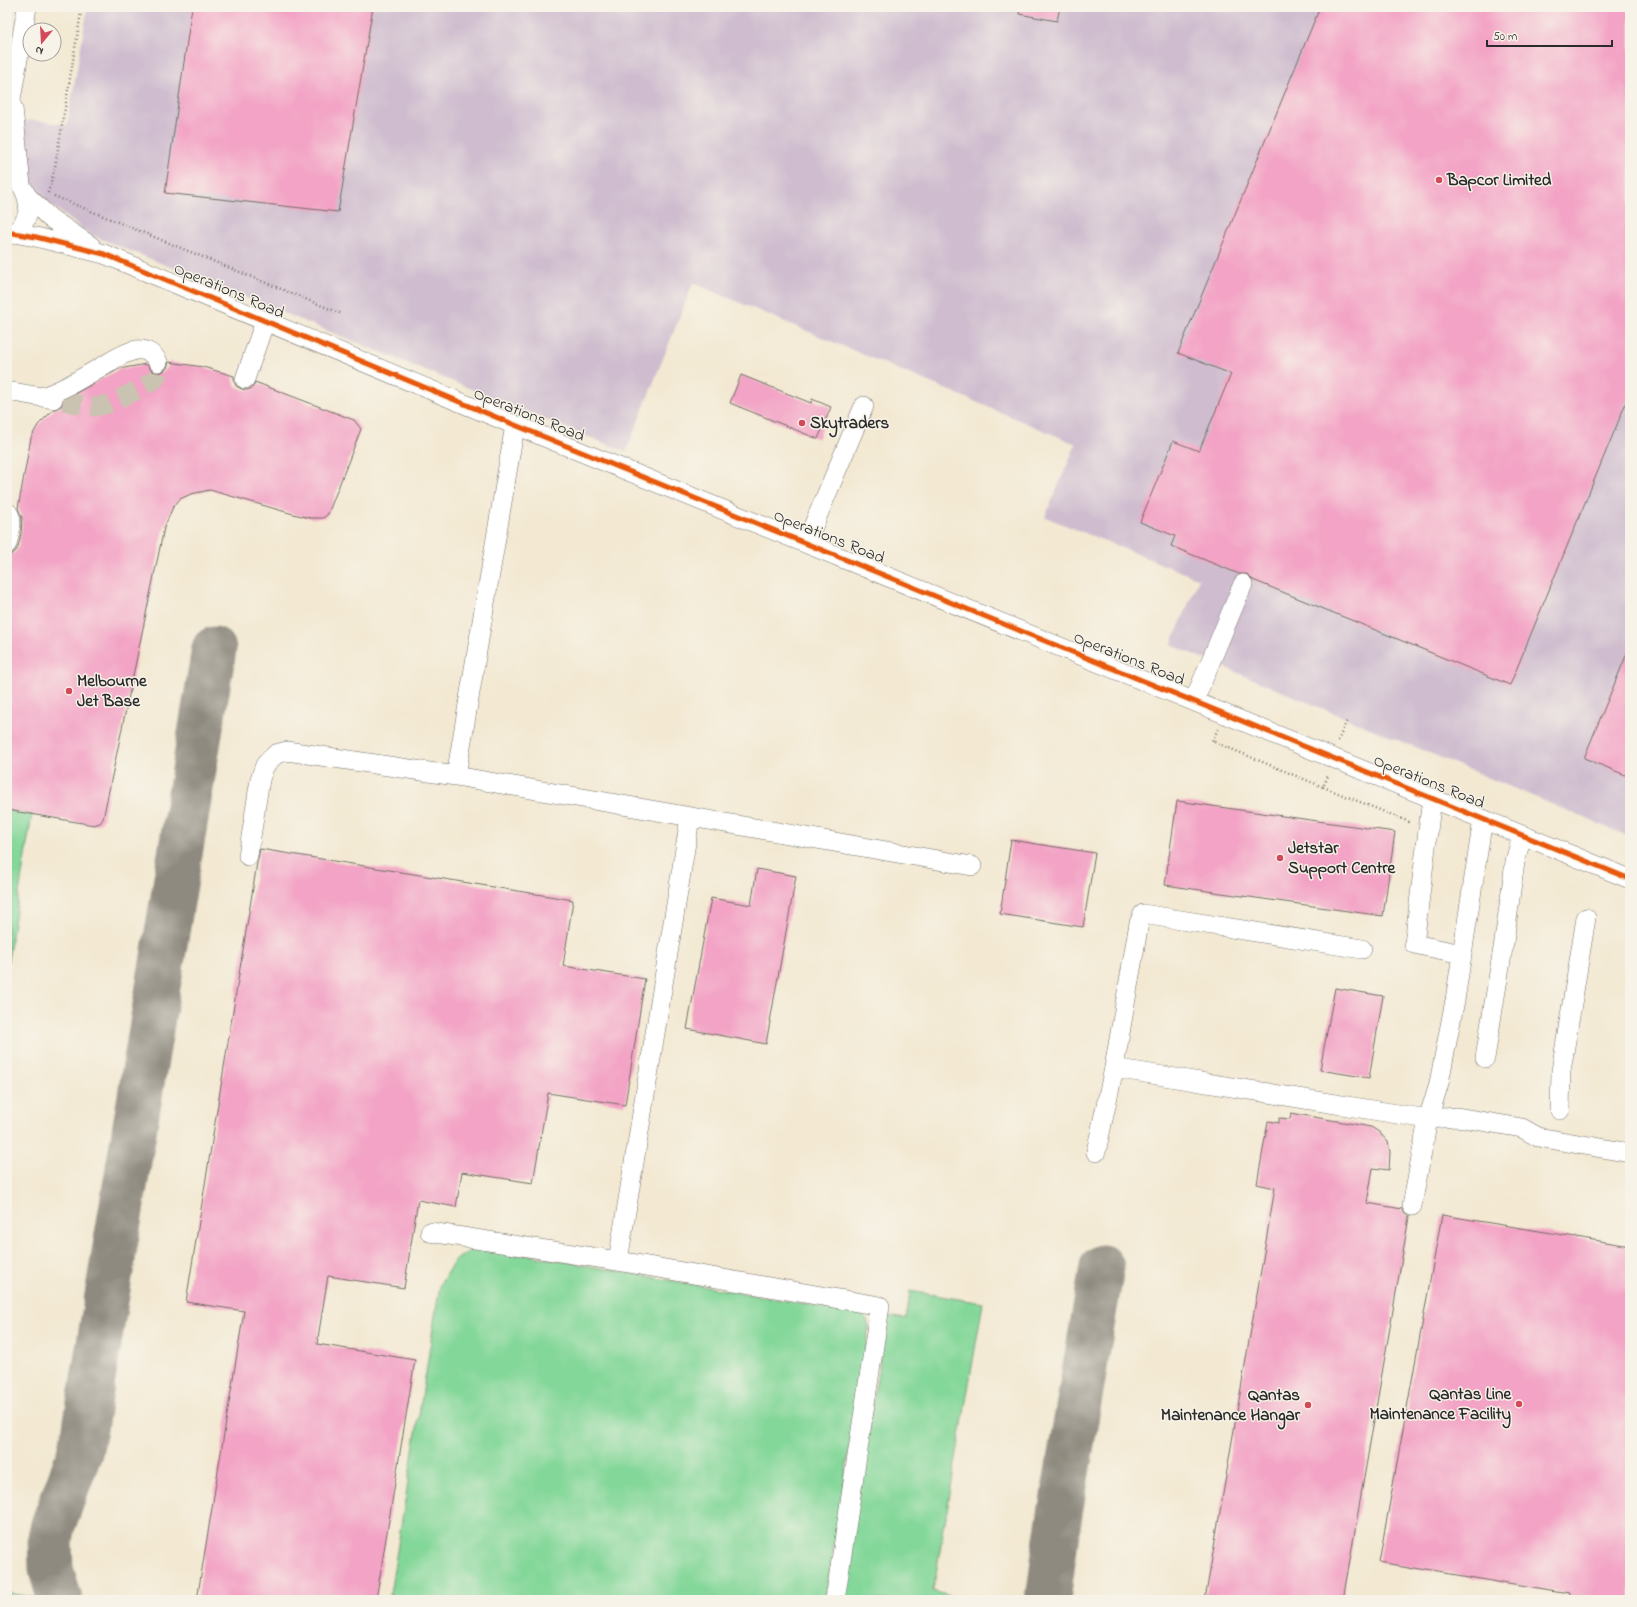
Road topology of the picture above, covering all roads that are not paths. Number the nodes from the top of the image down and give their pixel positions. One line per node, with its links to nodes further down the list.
1 (27, 7): 2 (street)
2 (12, 99): 3 (street); 4 (street)
3 (7, 123)
4 (18, 187): 5 (street); 6 (street, Operations Road)
5 (10, 235): 6 (street, Operations Road)
6 (104, 254): 7 (street, Operations Road)
7 (266, 321): 9 (street); 14 (street, Operations Road)
8 (158, 362): 11 (street)
9 (244, 379)
10 (7, 391): 11 (street)
11 (41, 397): 12 (street)
12 (63, 401)
13 (864, 406): 16 (street)
14 (515, 425): 16 (street, Operations Road); 20 (street)
15 (7, 512): 17 (street)
16 (806, 543): 19 (street, Operations Road)
17 (7, 544)
18 (1243, 584): 19 (street)
19 (1194, 701): 21 (street, Operations Road)
20 (456, 776): 22 (street); 25 (street)
21 (1432, 798): 23 (street, Operations Road); 30 (street)
22 (690, 818): 26 (street); 39 (street)
23 (1483, 819): 24 (street, Operations Road); 30 (street)
24 (1522, 835): 27 (street, Operations Road); 31 (street)
25 (248, 856)
26 (972, 866)
27 (1630, 879)
28 (1586, 918): 33 (street)
29 (1362, 949): 32 (street)
30 (1462, 954): 34 (street)
31 (1485, 1058)
32 (1114, 1068): 34 (street); 35 (street)
33 (1560, 1110)
34 (1428, 1119): 36 (street); 37 (street)
35 (1096, 1152)
36 (1630, 1153)
37 (1412, 1206)
38 (430, 1232): 39 (street)
39 (618, 1261): 40 (street)
40 (835, 1600)

